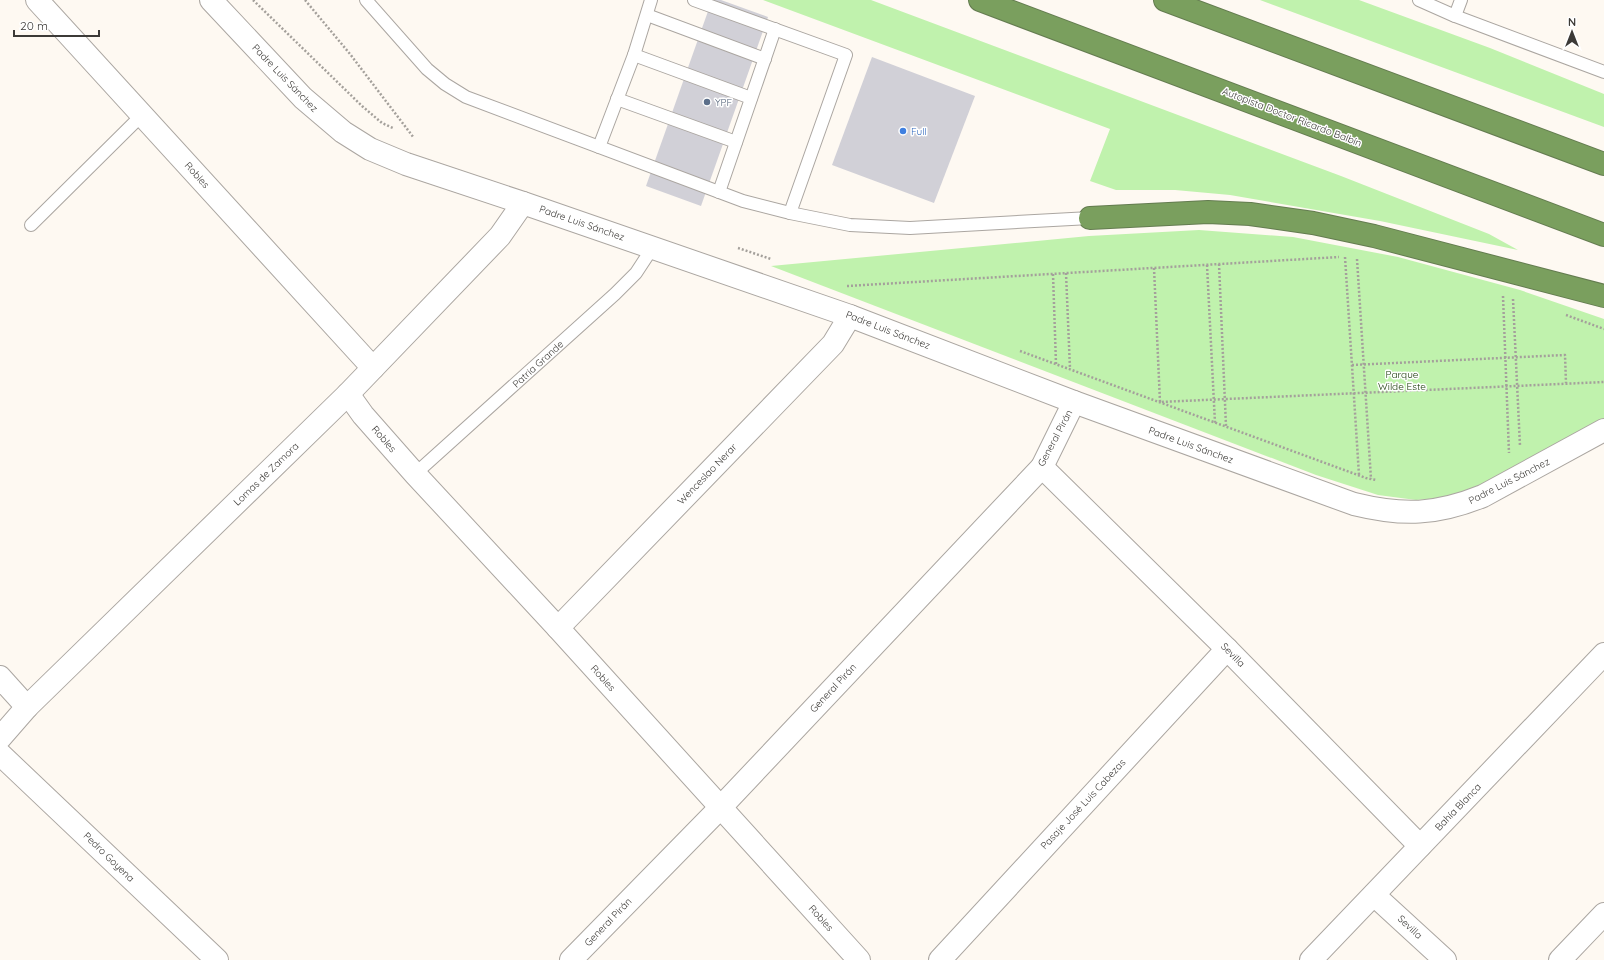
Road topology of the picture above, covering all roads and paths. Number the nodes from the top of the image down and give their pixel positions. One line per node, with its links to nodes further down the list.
1 (37, 0): 20 (street, Robles)
2 (211, 0): 27 (street, Padre Luis Sánchez)
3 (253, 0): 21 (path)
4 (305, 0): 22 (path)
5 (366, 0): 24 (lane)
6 (651, 0): 12 (lane)
7 (694, 0): 14 (lane)
8 (980, 0): 31 (highway, Autopista Doctor Ricardo Balbín)
9 (1165, 0): 25 (highway)
10 (1419, 0): 13 (lane)
11 (1461, 0): 13 (lane)
12 (647, 15): 15 (lane); 16 (lane)
13 (1455, 16): 17 (lane)
14 (775, 29): 16 (lane); 28 (lane)
15 (634, 55): 18 (lane); 19 (lane)
16 (765, 59): 18 (lane)
17 (1604, 72)
18 (751, 98): 23 (lane)
19 (617, 99): 23 (lane); 24 (lane)
20 (142, 116): 30 (lane); 56 (street, Robles)
21 (399, 131)
22 (404, 134)
23 (736, 142): 26 (lane)
24 (599, 147): 26 (lane)
25 (1604, 164)
26 (719, 192): 28 (lane)
27 (523, 203): 33 (street, Padre Luis Sánchez); 56 (street, Lomas de Zamora)
28 (790, 213): 29 (lane)
29 (1090, 218): 44 (highway)
30 (30, 225)
31 (1604, 235)
32 (731, 246): 37 (path)
33 (653, 247): 48 (street, Padre Luis Sánchez); 75 (lane, Patria Grande)
34 (1345, 256): 35 (path); 38 (path); 55 (path)
35 (1357, 256): 36 (path); 54 (path)
36 (1363, 257)
37 (774, 260)
38 (1219, 264): 39 (path); 65 (path)
39 (1207, 265): 40 (path); 66 (path)
40 (1154, 268): 41 (path); 68 (path)
41 (1066, 273): 42 (path); 57 (path)
42 (1053, 274): 43 (path); 53 (path)
43 (850, 289)
44 (1604, 296)
45 (1513, 297): 46 (path); 51 (path); 52 (path)
46 (1519, 298)
47 (1559, 312): 49 (path)
48 (850, 316): 67 (street, Padre Luis Sánchez); 79 (street, Wenceslao Nerar)
49 (1604, 329)
50 (1019, 351): 53 (path)
51 (1516, 357): 52 (path); 59 (path); 61 (path)
52 (1505, 358): 54 (path); 60 (path)
53 (1056, 364): 57 (path)
54 (1364, 364): 55 (path); 63 (path)
55 (1352, 365): 62 (path)
56 (373, 368): 64 (street, Lomas de Zamora)
57 (1070, 369): 68 (path)
58 (1604, 382): 59 (path)
59 (1566, 383): 61 (path)
60 (1507, 386): 61 (path); 63 (path); 73 (path)
61 (1517, 386): 72 (path)
62 (1354, 393): 63 (path); 65 (path); 76 (path)
63 (1366, 393): 77 (path)
64 (348, 394): 75 (street, Robles); 83 (street, Lomas de Zamora)
65 (1225, 399): 66 (path); 70 (path)
66 (1214, 400): 68 (path); 69 (path)
67 (1074, 402): 71 (street, Padre Luis Sánchez); 74 (street, General Pirán)
68 (1160, 402): 69 (path)
69 (1215, 423): 70 (path)
70 (1226, 426): 76 (path)
71 (1604, 430)
72 (1520, 453)
73 (1509, 459)
74 (1042, 467): 80 (street, Sevilla); 86 (street, General Pirán)
75 (415, 474): 79 (street, Robles)
76 (1359, 475): 77 (path)
77 (1371, 479): 78 (path)
78 (1378, 481)
79 (558, 628): 86 (street, Robles)
80 (1227, 649): 87 (street, Sevilla); 93 (street, Pasaje José Luis Cabezas)
81 (1604, 654): 87 (street, Bahía Blanca)
82 (0, 676): 83 (street)
83 (27, 707): 84 (street, Lomas de Zamora)
84 (0, 738)
85 (0, 754): 90 (street, Pedro Goyena)
86 (720, 808): 91 (street, General Pirán); 92 (street, Robles)
87 (1420, 846): 88 (street, Bahía Blanca)
88 (1374, 895): 94 (street, Bahía Blanca); 95 (street, Sevilla)
89 (1604, 914): 96 (street)
90 (217, 960)
91 (571, 960)
92 (859, 960)
93 (940, 960)
94 (1311, 960)
95 (1445, 960)
96 (1560, 960)

